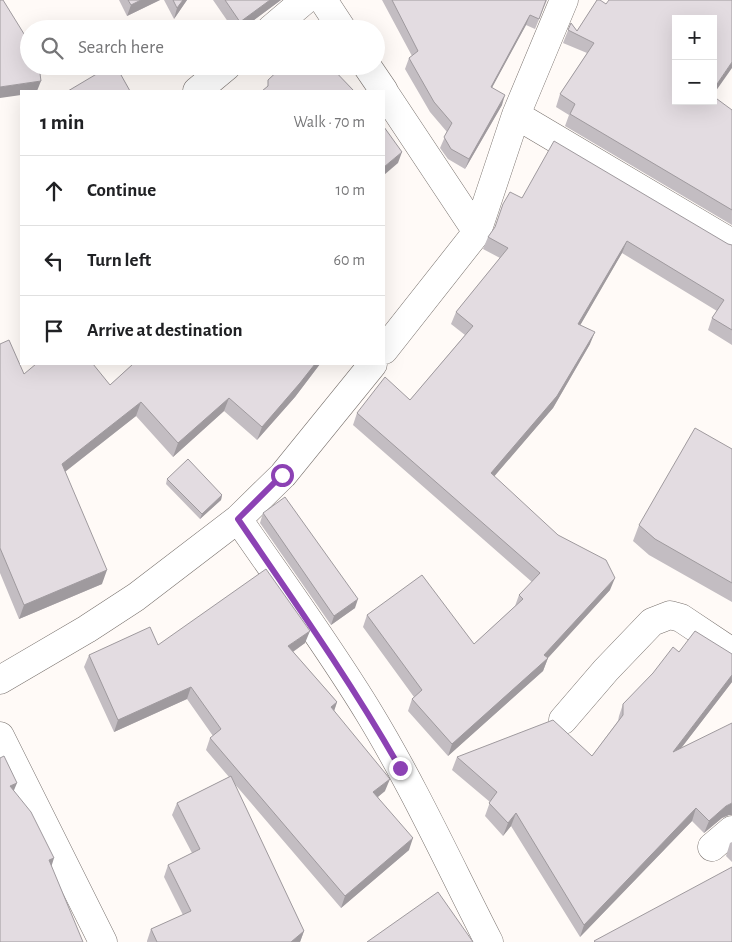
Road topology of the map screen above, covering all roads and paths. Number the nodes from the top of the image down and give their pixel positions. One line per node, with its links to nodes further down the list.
1 (305, 0): 4 (street)
2 (323, 0): 5 (street)
3 (564, 0): 11 (street)
4 (282, 20)
5 (336, 20)
6 (216, 75): 8 (street)
7 (373, 75): 9 (street)
8 (198, 90)
9 (383, 90)
10 (385, 93): 12 (street)
11 (516, 115): 12 (street); 13 (street)
12 (477, 232): 14 (street)
13 (732, 242)
14 (385, 349)
15 (372, 365): 16 (street)
16 (238, 519): 18 (street); 24 (street)
17 (732, 652): 19 (street)
18 (0, 680)
19 (563, 720)
20 (0, 736): 23 (street)
21 (732, 830): 22 (street)
22 (712, 847)
23 (103, 942)
24 (489, 942)

